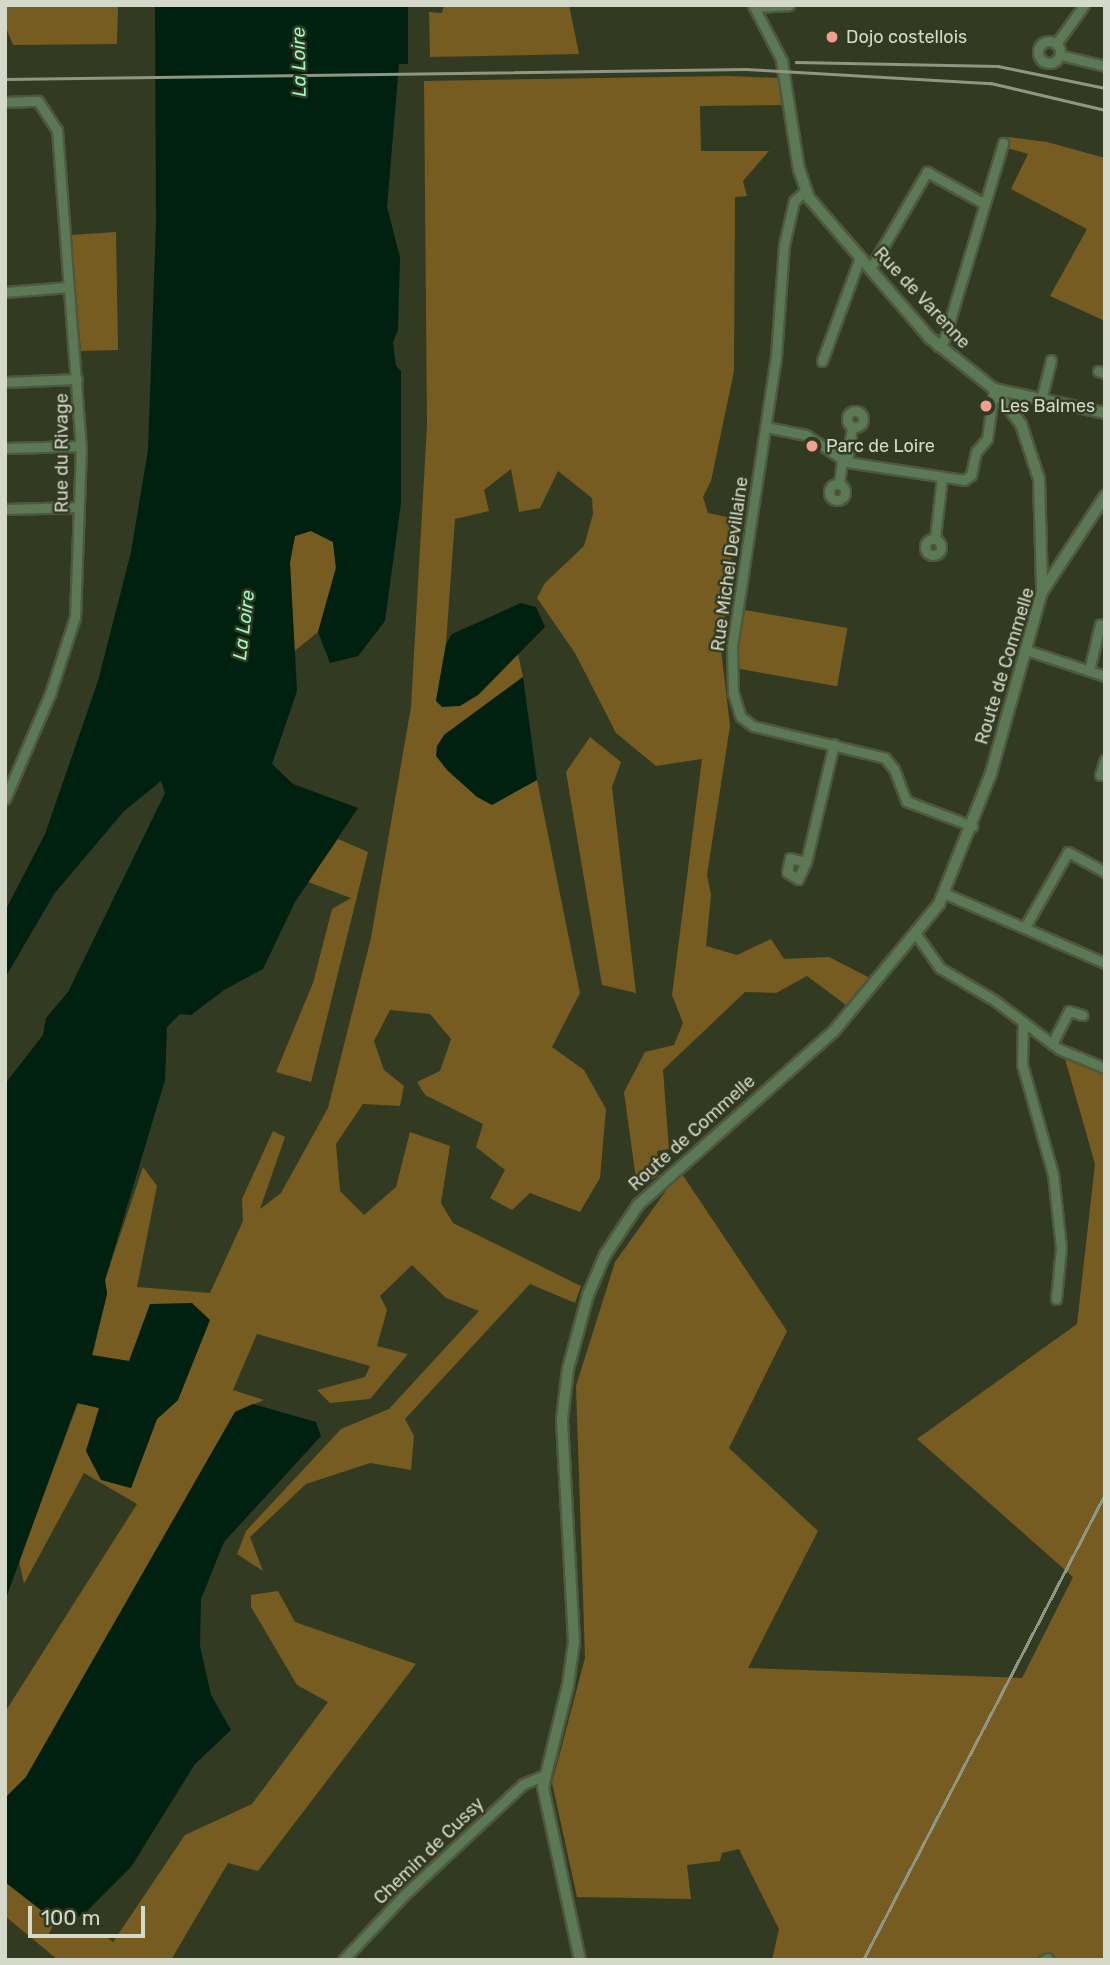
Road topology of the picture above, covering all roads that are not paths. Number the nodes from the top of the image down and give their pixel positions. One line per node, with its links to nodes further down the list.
1 (789, 5): 3 (street)
2 (1084, 5): 4 (street)
3 (753, 6): 6 (street)
4 (1056, 44): 5 (street); 5 (street)
5 (1060, 55): 7 (street)
6 (782, 61): 10 (street, Rue de Varenne)
7 (1105, 65)
8 (5, 102): 14 (street, Rue du Rivage)
9 (1003, 143): 11 (street)
10 (805, 191): 12 (street, Rue de Varenne); 24 (street, Rue Michel Devillaine)
11 (985, 204): 13 (street); 16 (street)
12 (860, 257): 13 (street, Rue de Varenne); 18 (street)
13 (870, 269): 16 (street, Rue de Varenne)
14 (69, 287): 15 (street); 19 (street, Rue du Rivage)
15 (5, 292)
16 (938, 346): 21 (street, Rue de Varenne)
17 (1051, 360): 22 (street)
18 (822, 361)
19 (78, 379): 20 (street); 26 (street, Rue du Rivage)
20 (5, 382)
21 (994, 388): 22 (street); 29 (street); 35 (street, Rue de Varenne)
22 (1041, 396): 23 (street)
23 (1104, 410)
24 (766, 427): 28 (street); 40 (street, Rue Michel Devillaine)
25 (852, 427): 28 (street)
26 (81, 446): 27 (street); 32 (street, Rue du Rivage)
27 (5, 448)
28 (844, 461): 29 (street); 30 (street)
29 (942, 477): 34 (street)
30 (839, 484)
31 (1105, 496): 35 (street, Route de Commelle)
32 (79, 507): 33 (street); 43 (street, Rue du Rivage)
33 (5, 509)
34 (934, 538)
35 (1042, 592): 37 (street, Route de Commelle)
36 (1100, 624): 38 (street)
37 (1026, 650): 38 (street); 46 (street, Route de Commelle)
38 (1089, 671): 39 (street)
39 (1105, 676)
40 (834, 744): 46 (street, Rue Michel Devillaine); 47 (street)
41 (1105, 760): 44 (street)
42 (5, 773): 43 (street)
43 (17, 774): 45 (street, Rue du Rivage)
44 (1100, 775)
45 (5, 799)
46 (972, 826): 49 (street, Route de Commelle)
47 (806, 862)
48 (1105, 872): 50 (street)
49 (946, 894): 50 (street); 51 (street, Route de Commelle)
50 (1025, 927): 52 (street)
51 (916, 934): 54 (street); 58 (street, Route de Commelle)
52 (1105, 962)
53 (1082, 1015): 55 (street)
54 (1023, 1023): 55 (street); 57 (street)
55 (1052, 1044): 56 (street)
56 (1105, 1068)
57 (1056, 1299)
58 (545, 1775): 59 (street, Chemin de Cussy); 60 (street, Route de Commelle)
59 (343, 1960)
60 (580, 1960)

